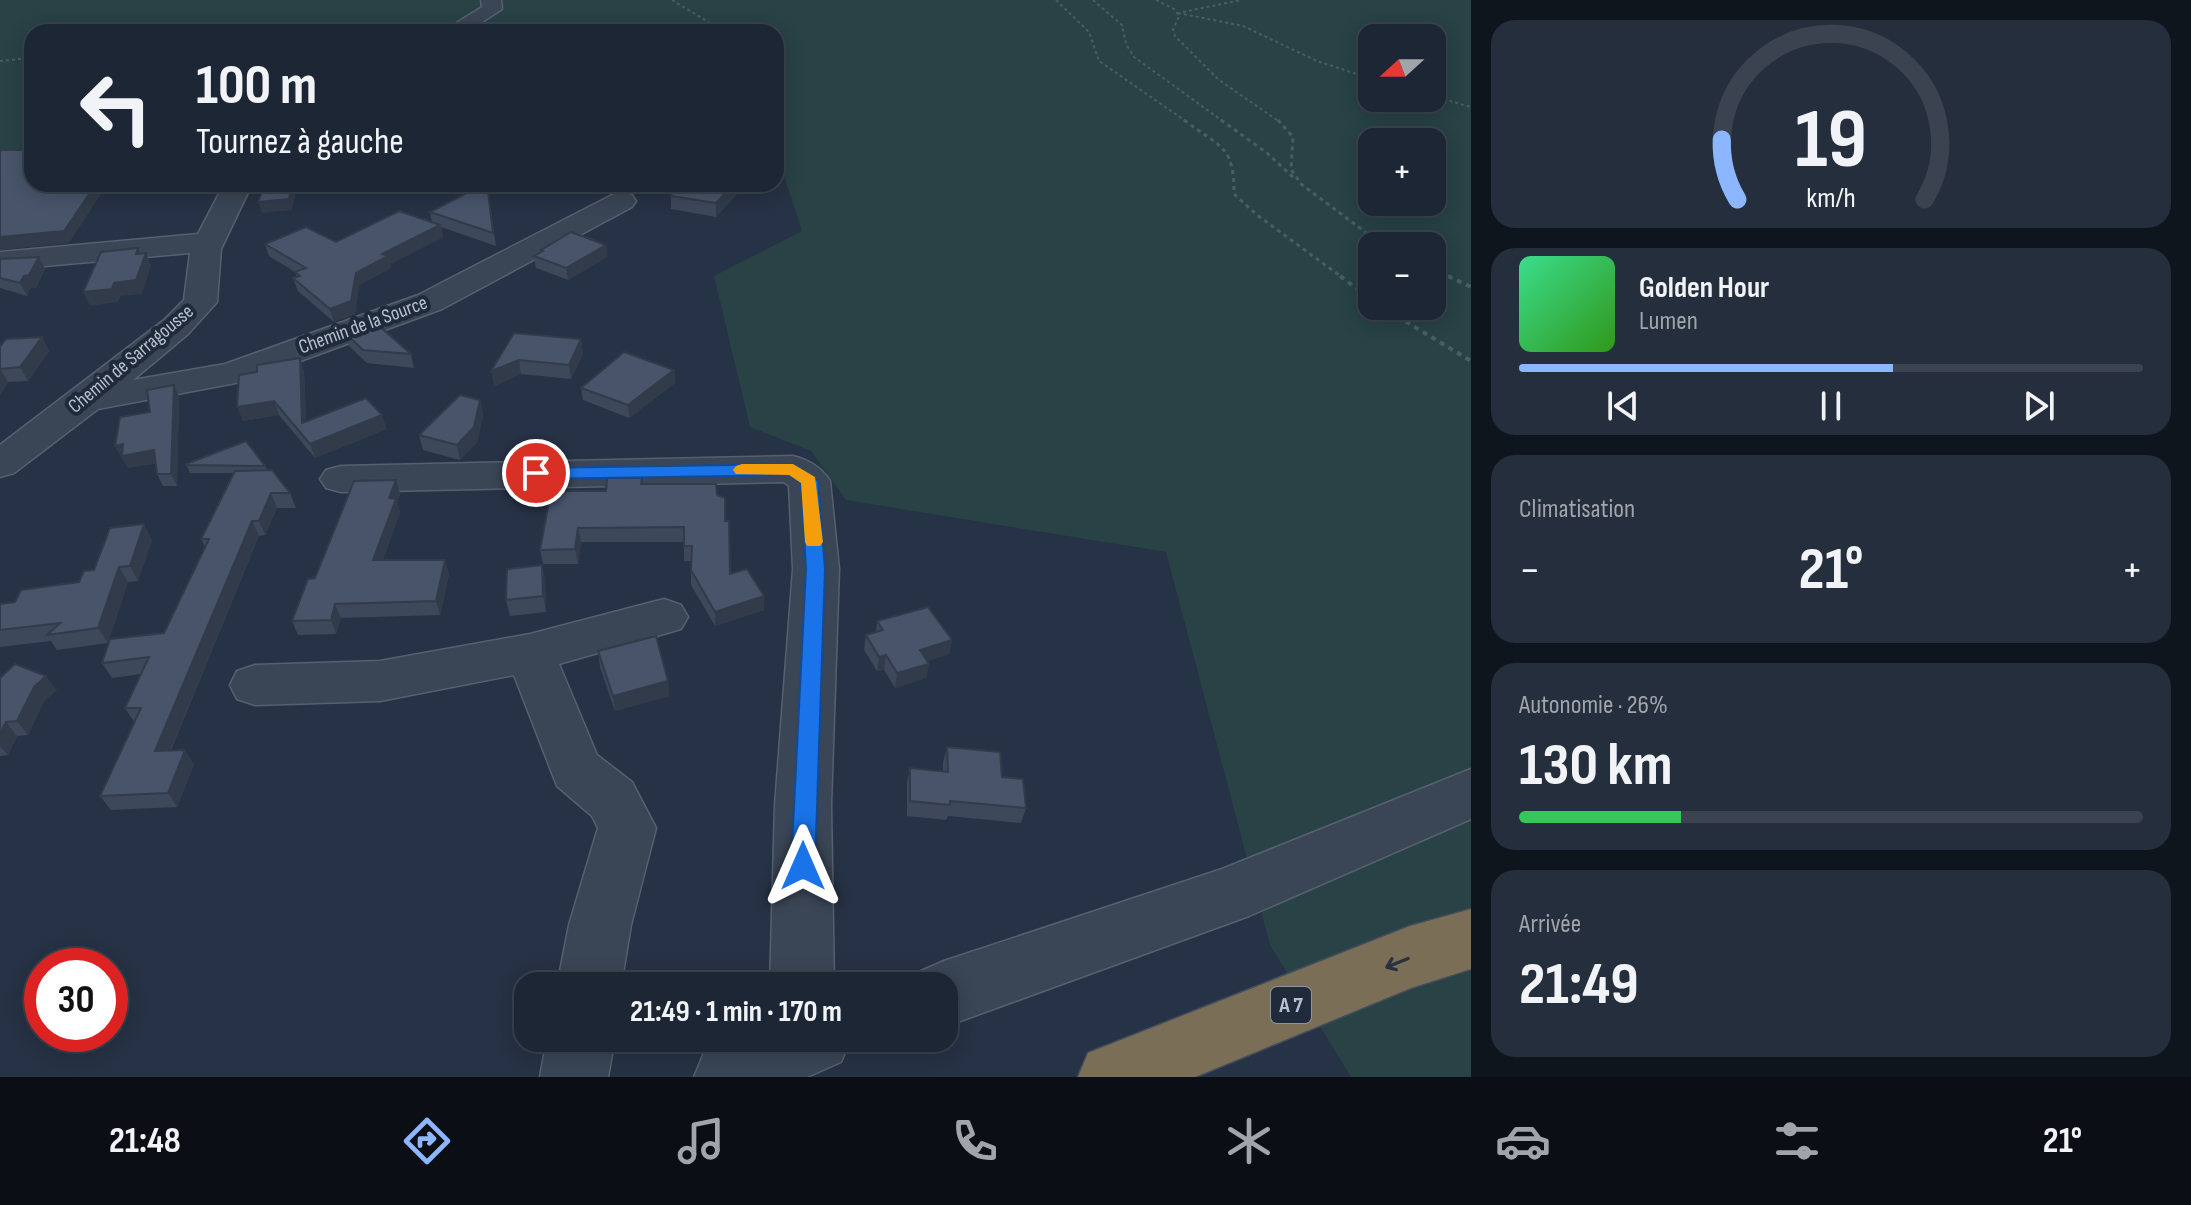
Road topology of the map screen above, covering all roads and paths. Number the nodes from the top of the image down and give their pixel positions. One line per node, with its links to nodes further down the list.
1 (491, 0): 8 (street)
2 (672, 0): 9 (path)
3 (1056, 0): 23 (path)
4 (1093, 0): 15 (path)
5 (1156, 0): 7 (path)
6 (1241, 0): 7 (path)
7 (1177, 13): 12 (path); 15 (path)
8 (466, 24)
9 (712, 24)
10 (24, 59): 11 (path)
11 (0, 61)
12 (1358, 74)
13 (1446, 100): 14 (path)
14 (1471, 107)
15 (1301, 184): 18 (path)
16 (234, 192): 19 (street, Chemin de Sarragousse)
17 (622, 201): 26 (street, Chemin de la Source)
18 (1361, 232)
19 (210, 242): 20 (street); 26 (street, Chemin de Sarragousse)
20 (0, 261)
21 (1446, 275): 22 (path)
22 (1471, 287)
23 (1358, 290)
24 (1403, 320): 25 (path)
25 (1471, 361)
26 (86, 400): 27 (street, Chemin de Sarragousse)
27 (0, 464)
28 (341, 479): 35 (street)
29 (664, 617): 30 (street)
30 (530, 653): 31 (street); 34 (street)
31 (255, 685)
32 (1471, 793): 36 (street)
33 (1471, 939): 41 (highway, A 7, one-way to 41)
34 (592, 972)
35 (808, 972)
36 (958, 989)
37 (578, 1052): 39 (street)
38 (768, 1052): 40 (street)
39 (574, 1077)
40 (728, 1077)
41 (1112, 1077)

